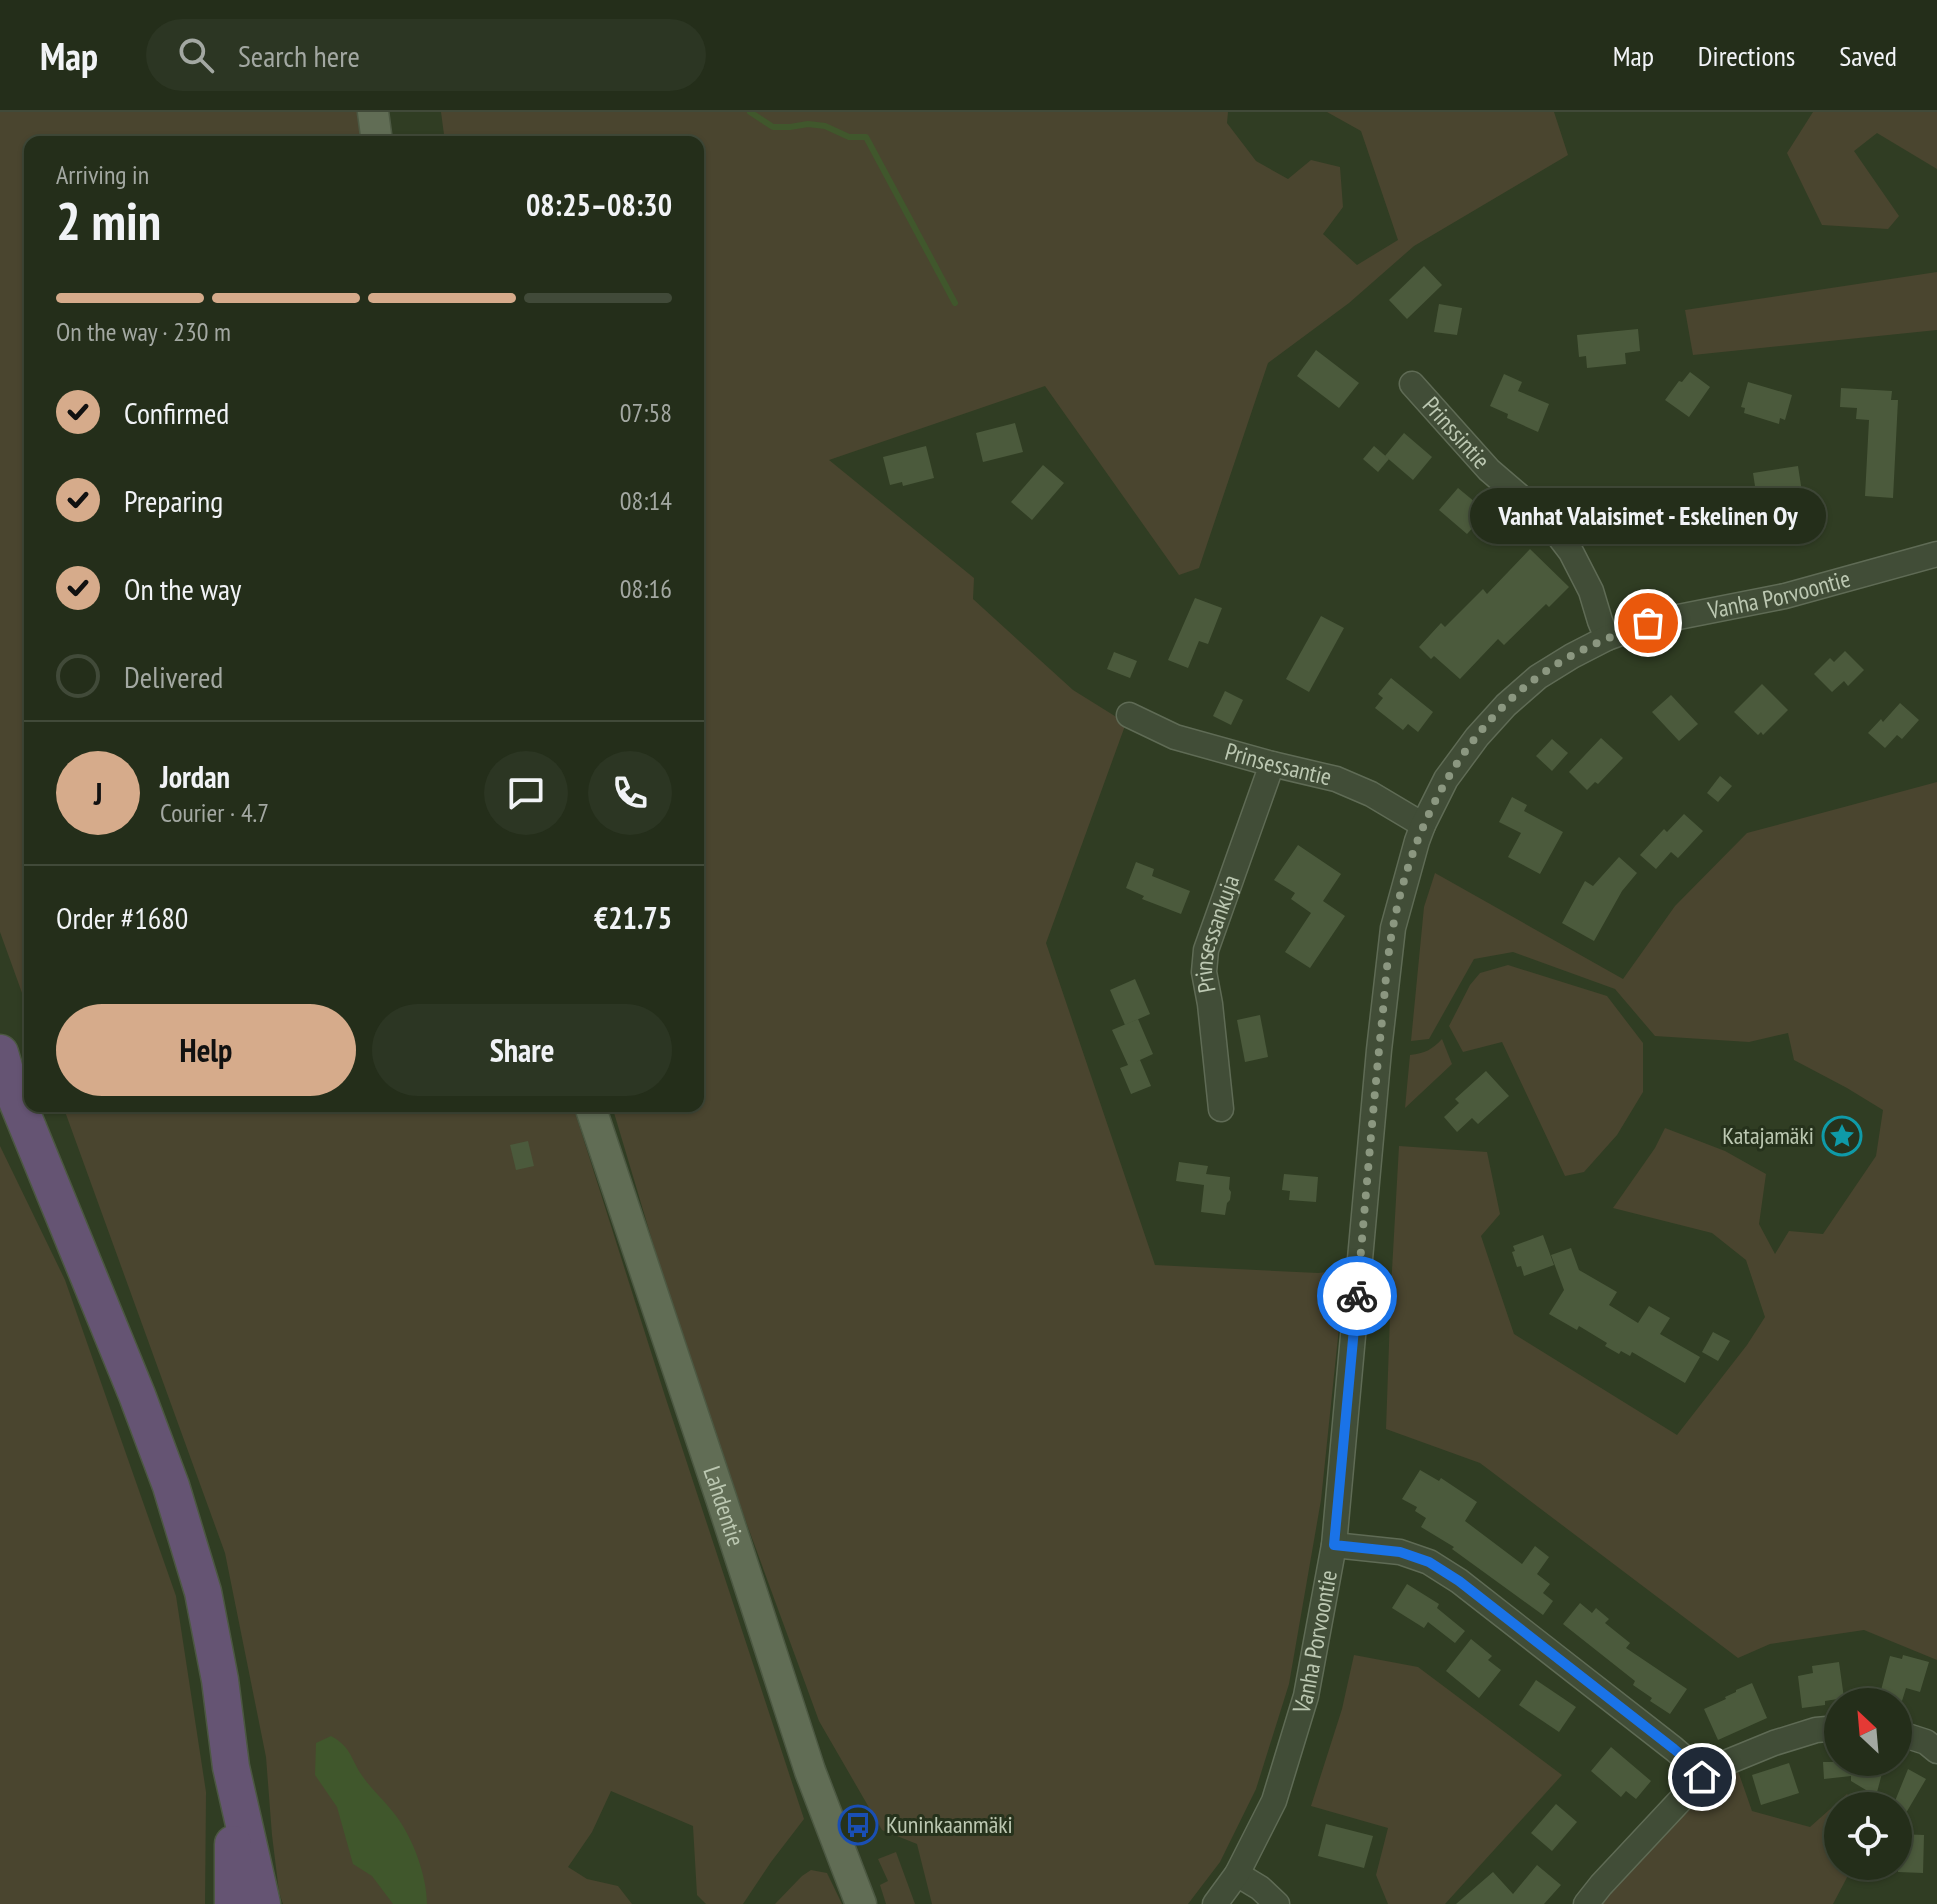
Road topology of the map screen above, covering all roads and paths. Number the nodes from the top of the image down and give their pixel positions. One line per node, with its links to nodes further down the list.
1 (373, 112): 2 (main road)
2 (376, 136)
3 (1412, 384): 5 (street, Prinssintie)
4 (1937, 554): 5 (street, Vanha Porvoontie)
5 (1607, 638): 8 (street, Vanha Porvoontie)
6 (1129, 715): 7 (street, Prinsessantie)
7 (1272, 764): 8 (street, Prinsessantie); 10 (street, Prinsessankuja)
8 (1423, 825): 12 (street, Vanha Porvoontie)
9 (0, 1053): 16 (highway)
10 (1221, 1109)
11 (592, 1112): 21 (main road, Lahdentie)
12 (1334, 1545): 17 (street); 18 (street, Vanha Porvoontie)
13 (1824, 1729): 17 (street)
14 (1912, 1738): 15 (street)
15 (1937, 1751)
16 (231, 1767): 19 (highway); 20 (highway)
17 (1702, 1777): 24 (street)
18 (1237, 1874): 22 (street, Vanha Porvoontie); 23 (street)
19 (233, 1904)
20 (262, 1904)
21 (861, 1904)
22 (1215, 1904)
23 (1277, 1904)
24 (1586, 1904)

